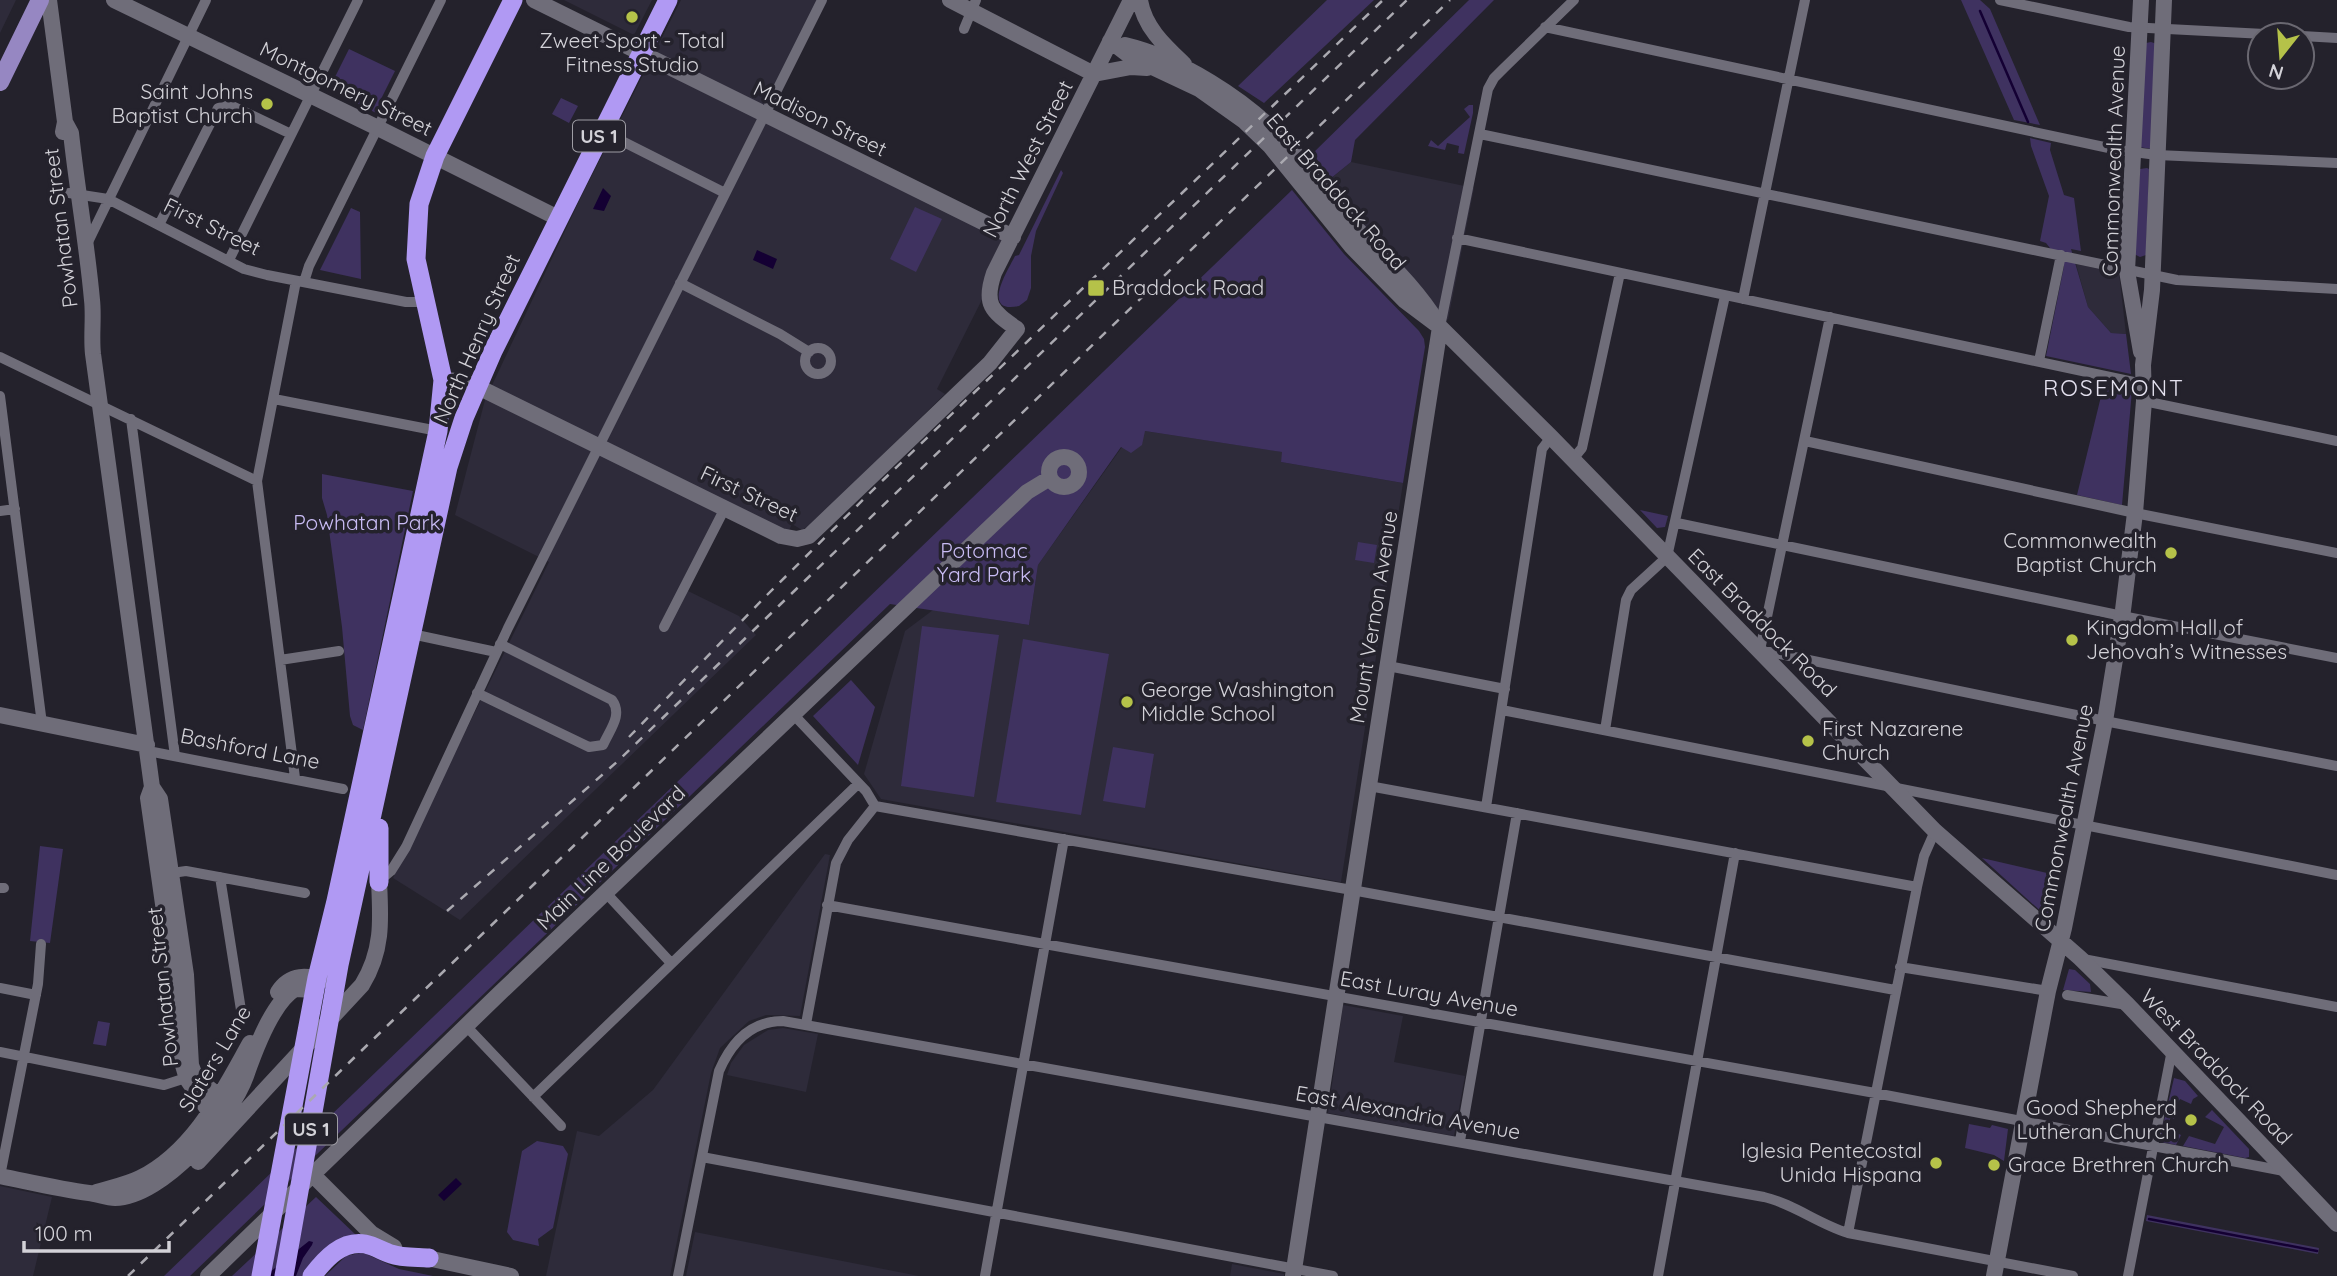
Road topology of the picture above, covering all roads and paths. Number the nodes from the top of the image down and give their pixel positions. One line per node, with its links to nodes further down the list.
1 (40, 0): 34 (main road)
2 (49, 0): 45 (street, Powhatan Street)
3 (114, 0): 25 (street, Montgomery Street)
4 (206, 0): 25 (street)
5 (358, 0): 35 (street)
6 (441, 0): 37 (street)
7 (513, 0): 43 (highway, US 1)
8 (534, 0): 29 (street, Madison Street)
9 (668, 0): 29 (highway, North Henry Street / US 1)
10 (822, 0): 36 (street)
11 (950, 0): 19 (street)
12 (1131, 0): 28 (street, North West Street)
13 (1140, 0): 31 (street)
14 (1574, 0): 20 (street, Mount Vernon Avenue)
15 (1805, 0): 33 (street)
16 (2000, 0): 21 (street)
17 (2141, 0): 21 (street, Commonwealth Avenue)
18 (2164, 0): 23 (street, Commonwealth Avenue)
19 (974, 5): 22 (street); 32 (street)
20 (1545, 27): 33 (street); 40 (street, Mount Vernon Avenue)
21 (2141, 28): 23 (street); 41 (street, Commonwealth Avenue)
22 (964, 29)
23 (2163, 29): 24 (street); 42 (street, Commonwealth Avenue)
24 (2246, 33)
25 (188, 36): 35 (street, Montgomery Street); 48 (street)
26 (2316, 37): 27 (street)
27 (2337, 38)
28 (1110, 41): 30 (street, East Braddock Road); 31 (street, East Braddock Road); 32 (street, North West Street)
29 (641, 54): 36 (street, Madison Street); 38 (highway, North Henry Street / US 1)
30 (1159, 69): 32 (street); 66 (street, East Braddock Road)
31 (1193, 73): 66 (street, East Braddock Road)
32 (1094, 74): 51 (street, North West Street)
33 (1788, 79): 41 (street); 47 (street)
34 (0, 82)
35 (311, 95): 37 (street, Montgomery Street); 39 (street)
36 (764, 115): 46 (street); 51 (street, Madison Street)
37 (378, 128): 43 (street, Montgomery Street); 59 (street)
38 (602, 131): 46 (street); 49 (highway, North Henry Street / US 1)
39 (291, 134): 50 (street); 55 (street)
40 (1480, 134): 47 (street); 52 (street, Mount Vernon Avenue)
41 (2134, 152): 42 (street); 56 (street, Commonwealth Avenue)
42 (2157, 155): 44 (street); 58 (street, Commonwealth Avenue)
43 (435, 156): 49 (street, Montgomery Street); 64 (highway, US 1)
44 (2337, 163)
45 (73, 193): 48 (street, First Street); 53 (street, Powhatan Street); 68 (street, Powhatan Street)
46 (725, 193): 60 (street)
47 (1764, 194): 54 (street); 63 (street)
48 (108, 199): 50 (street, First Street); 53 (street)
49 (558, 219): 74 (highway, North Henry Street / US 1)
50 (159, 225): 55 (street, First Street)
51 (1013, 237): 67 (street, North West Street)
52 (1457, 239): 57 (street); 66 (street, Mount Vernon Avenue)
53 (86, 247): 68 (street, Powhatan Street)
54 (2061, 255): 56 (street); 71 (street)
55 (229, 260): 59 (street, First Street)
56 (2127, 271): 58 (street); 72 (street, Commonwealth Avenue)
57 (1620, 273): 62 (street); 85 (street)
58 (2152, 276): 61 (street); 72 (street, Commonwealth Avenue)
59 (300, 281): 64 (street, First Street); 77 (street)
60 (680, 284): 69 (street); 84 (street)
61 (2337, 289)
62 (1725, 296): 63 (street); 92 (street)
63 (1743, 299): 65 (street)
64 (424, 302): 73 (highway, US 1)
65 (1830, 317): 71 (street); 82 (street)
66 (1440, 327): 81 (street, East Braddock Road); 104 (street, Mount Vernon Avenue)
67 (1017, 329): 88 (street, First Street)
68 (91, 331): 78 (street, Powhatan Street)
69 (809, 352)
70 (0, 357): 78 (street)
71 (2039, 361): 75 (street)
72 (2143, 365): 75 (street, Commonwealth Avenue)
73 (443, 380): 74 (street, First Street); 80 (highway, US 1)
74 (476, 386): 84 (street, First Street); 98 (highway, North Henry Street / US 1)
75 (2143, 393): 83 (street); 91 (street, Commonwealth Avenue)
76 (0, 396): 89 (street)
77 (274, 399): 80 (street); 87 (street)
78 (100, 404): 79 (street); 113 (street, Powhatan Street)
79 (131, 419): 87 (street); 114 (street)
80 (438, 431): 98 (highway, North Henry Street / US 1)
81 (1551, 437): 85 (street, East Braddock Road); 105 (street)
82 (1805, 441): 91 (street); 93 (street)
83 (2337, 441)
84 (599, 446): 88 (street, First Street); 99 (street)
85 (1573, 459): 95 (street, East Braddock Road)
86 (1050, 478): 108 (street, Main Line Boulevard)
87 (257, 481): 103 (street)
88 (724, 508): 97 (street)
89 (15, 509): 90 (street); 111 (street)
90 (0, 511)
91 (2135, 513): 94 (street); 96 (street, Commonwealth Avenue)
92 (1677, 523): 93 (street); 95 (street)
93 (1782, 545): 96 (street); 100 (street)
94 (2337, 552)
95 (1667, 557): 100 (street, East Braddock Road); 112 (street)
96 (2122, 616): 102 (street); 110 (street, Commonwealth Avenue)
97 (664, 627)
98 (403, 632): 99 (street); 115 (highway, North Henry Street / US 1); 146 (highway, North Henry Street / US 1)
99 (498, 648): 106 (street); 106 (street)
100 (1760, 650): 110 (street); 119 (street, East Braddock Road)
101 (339, 651): 103 (street)
102 (2337, 658)
103 (280, 660): 117 (street)
104 (1388, 667): 105 (street); 120 (street, Mount Vernon Avenue)
105 (1505, 690): 107 (street)
106 (477, 693): 132 (street)
107 (1502, 710): 112 (street); 122 (street)
108 (792, 713): 118 (street); 136 (street, Main Line Boulevard)
109 (0, 715): 111 (street, Bashford Lane)
110 (2105, 722): 116 (street); 125 (street, Commonwealth Avenue)
111 (42, 724): 113 (street, Bashford Lane)
112 (1605, 730): 119 (street)
113 (148, 748): 114 (street, Bashford Lane); 129 (street, Powhatan Street)
114 (175, 756): 117 (street, Bashford Lane)
115 (384, 764): 132 (highway); 146 (highway, North Henry Street / US 1)
116 (2337, 766)
117 (295, 779): 121 (street, Bashford Lane)
118 (858, 784): 123 (street); 144 (street)
119 (1890, 785): 125 (street); 126 (street, East Braddock Road)
120 (1368, 786): 122 (street); 134 (street, Mount Vernon Avenue)
121 (343, 789)
122 (1486, 807): 124 (street)
123 (872, 809): 127 (street); 137 (street)
124 (1517, 813): 128 (street); 138 (street)
125 (2084, 825): 130 (street); 139 (street, Commonwealth Avenue)
126 (1935, 831): 133 (street); 139 (street, East Braddock Road)
127 (1064, 839): 134 (street); 141 (street)
128 (1735, 853): 133 (street); 142 (street)
129 (165, 874): 131 (street); 164 (street, Powhatan Street)
130 (2337, 875)
131 (220, 877): 135 (street); 155 (street)
132 (379, 882): 179 (street)
133 (1916, 887): 145 (street)
134 (1352, 890): 138 (street); 152 (street, Mount Vernon Avenue)
135 (304, 893)
136 (606, 893): 144 (street); 158 (street, Main Line Boulevard)
137 (827, 905): 141 (street, East Luray Avenue); 157 (street)
138 (1498, 917): 142 (street); 156 (street)
139 (2061, 943): 143 (street, West Braddock Road); 149 (street, Commonwealth Avenue)
140 (41, 944): 150 (street)
141 (1045, 945): 152 (street, East Luray Avenue); 163 (street)
142 (1715, 956): 148 (street); 162 (street)
143 (2080, 958): 153 (street, West Braddock Road); 154 (street)
144 (671, 963): 167 (street)
145 (1900, 967): 148 (street); 149 (street)
146 (327, 979): 166 (street, Slaters Lane); 168 (street, Slaters Lane); 188 (highway, US 1); 189 (highway, US 1)
147 (0, 988): 150 (street)
148 (1895, 990): 165 (street)
149 (2048, 991): 170 (street, Commonwealth Avenue)
150 (36, 995): 161 (street)
151 (2067, 995): 153 (street)
152 (1336, 997): 156 (street, East Luray Avenue); 169 (street, Mount Vernon Avenue)
153 (2128, 1005): 159 (street, West Braddock Road)
154 (2337, 1007)
155 (241, 1010)
156 (1479, 1022): 162 (street, East Luray Avenue); 172 (street)
157 (806, 1024): 163 (street, East Alexandria Avenue); 174 (street, East Alexandria Avenue)
158 (467, 1027): 167 (street); 176 (street, Main Line Boulevard)
159 (2172, 1050): 173 (street); 175 (street, West Braddock Road)
160 (0, 1052): 161 (street)
161 (24, 1056): 164 (street); 177 (street)
162 (1697, 1061): 165 (street, East Luray Avenue); 178 (street)
163 (1023, 1064): 169 (street, East Alexandria Avenue); 181 (street)
164 (190, 1077): 166 (street, Powhatan Street); 168 (street, Powhatan Street)
165 (1875, 1093): 170 (street, East Luray Avenue); 183 (street)
166 (219, 1096): 168 (street, Powhatan Street)
167 (533, 1097): 171 (street)
168 (218, 1113): 179 (street, Slaters Lane); 180 (street, Slaters Lane)
169 (1318, 1117): 172 (street, East Alexandria Avenue); 186 (street, Mount Vernon Avenue)
170 (2023, 1121): 173 (street, East Luray Avenue); 185 (street, Commonwealth Avenue)
171 (561, 1126)
172 (1460, 1141): 178 (street, East Alexandria Avenue)
173 (2153, 1146): 175 (street, East Luray Avenue); 197 (street)
174 (702, 1157): 181 (street); 192 (street, East Alexandria Avenue)
175 (2286, 1171): 182 (street, West Braddock Road)
176 (313, 1175): 184 (street); 187 (street, Main Line Boulevard)
177 (0, 1176): 180 (street, Slaters Lane)
178 (1676, 1180): 183 (street, East Alexandria Avenue); 195 (street)
179 (144, 1191): 180 (street, Slaters Lane)
180 (91, 1193)
181 (996, 1212): 186 (street); 193 (street)
182 (2337, 1224)
183 (1848, 1233): 185 (street, East Alexandria Avenue)
184 (429, 1258): 190 (highway); 191 (street)
185 (1996, 1269): 196 (street, East Alexandria Avenue)
186 (1294, 1272): 194 (street)
187 (208, 1276)
188 (261, 1276)
189 (284, 1276)
190 (312, 1276)
191 (511, 1276)
192 (678, 1276)
193 (985, 1276)
194 (1333, 1276)
195 (1658, 1276)
196 (2073, 1276)
197 (2128, 1276)

